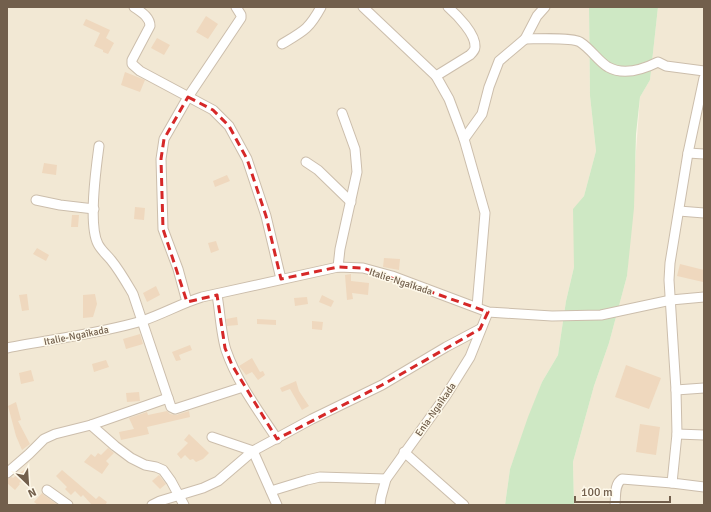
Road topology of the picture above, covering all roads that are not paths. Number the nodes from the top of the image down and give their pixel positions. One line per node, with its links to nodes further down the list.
1 (134, 7): 13 (street)
2 (236, 7): 13 (street)
3 (321, 7): 8 (street)
4 (363, 7): 10 (street)
5 (448, 7): 10 (street)
6 (545, 7): 7 (street)
7 (525, 39): 9 (street); 15 (street)
8 (282, 44)
9 (704, 71)
10 (436, 76): 15 (street)
11 (704, 78): 12 (street)
12 (702, 96): 17 (street)
13 (188, 97): 26 (street); 30 (street)
14 (342, 113): 21 (street)
15 (464, 139): 31 (street)
16 (99, 146): 22 (street)
17 (688, 153): 18 (street); 23 (street)
18 (704, 154)
19 (306, 162): 21 (street)
20 (36, 200): 22 (street)
21 (351, 202): 25 (street)
22 (94, 209): 33 (street)
23 (679, 211): 24 (street); 29 (street)
24 (704, 213)
25 (338, 267): 26 (street, Italie-Ngaîkada); 31 (street, Italie-Ngaîkada)
26 (282, 279): 27 (street, Italie-Ngaîkada)
27 (217, 294): 30 (street, Italie-Ngaîkada); 36 (street)
28 (704, 297): 29 (street, Italie-Ngaîkada)
29 (671, 300): 32 (street, Italie-Ngaîkada); 38 (street)
30 (187, 302): 33 (street, Italie-Ngaîkada)
31 (477, 307): 32 (street, Italie-Ngaîkada)
32 (488, 312): 34 (street, Enia-Ngaîkada)
33 (143, 321): 35 (street, Italie-Ngaîkada); 39 (street)
34 (480, 329): 44 (street); 46 (street, Enia-Ngaîkada)
35 (7, 348)
36 (243, 387): 39 (street); 44 (street)
37 (704, 388): 38 (street)
38 (676, 390): 41 (street)
39 (168, 398): 40 (street)
40 (91, 425): 47 (street); 53 (street)
41 (677, 434): 42 (street); 49 (street)
42 (704, 435)
43 (212, 437): 45 (street)
44 (277, 439): 45 (street)
45 (253, 451): 52 (street); 53 (street)
46 (404, 452): 48 (street, Enia-Ngaîkada); 59 (street)
47 (7, 473)
48 (386, 479): 52 (street); 54 (street, Enia-Ngaîkada)
49 (672, 483): 50 (street); 60 (street)
50 (704, 487)
51 (47, 490): 55 (street)
52 (271, 491): 58 (street)
53 (180, 495): 56 (street); 57 (street)
54 (379, 502)
55 (68, 505)
56 (152, 505)
57 (184, 505)
58 (277, 505)
59 (464, 505)
60 (615, 505)

